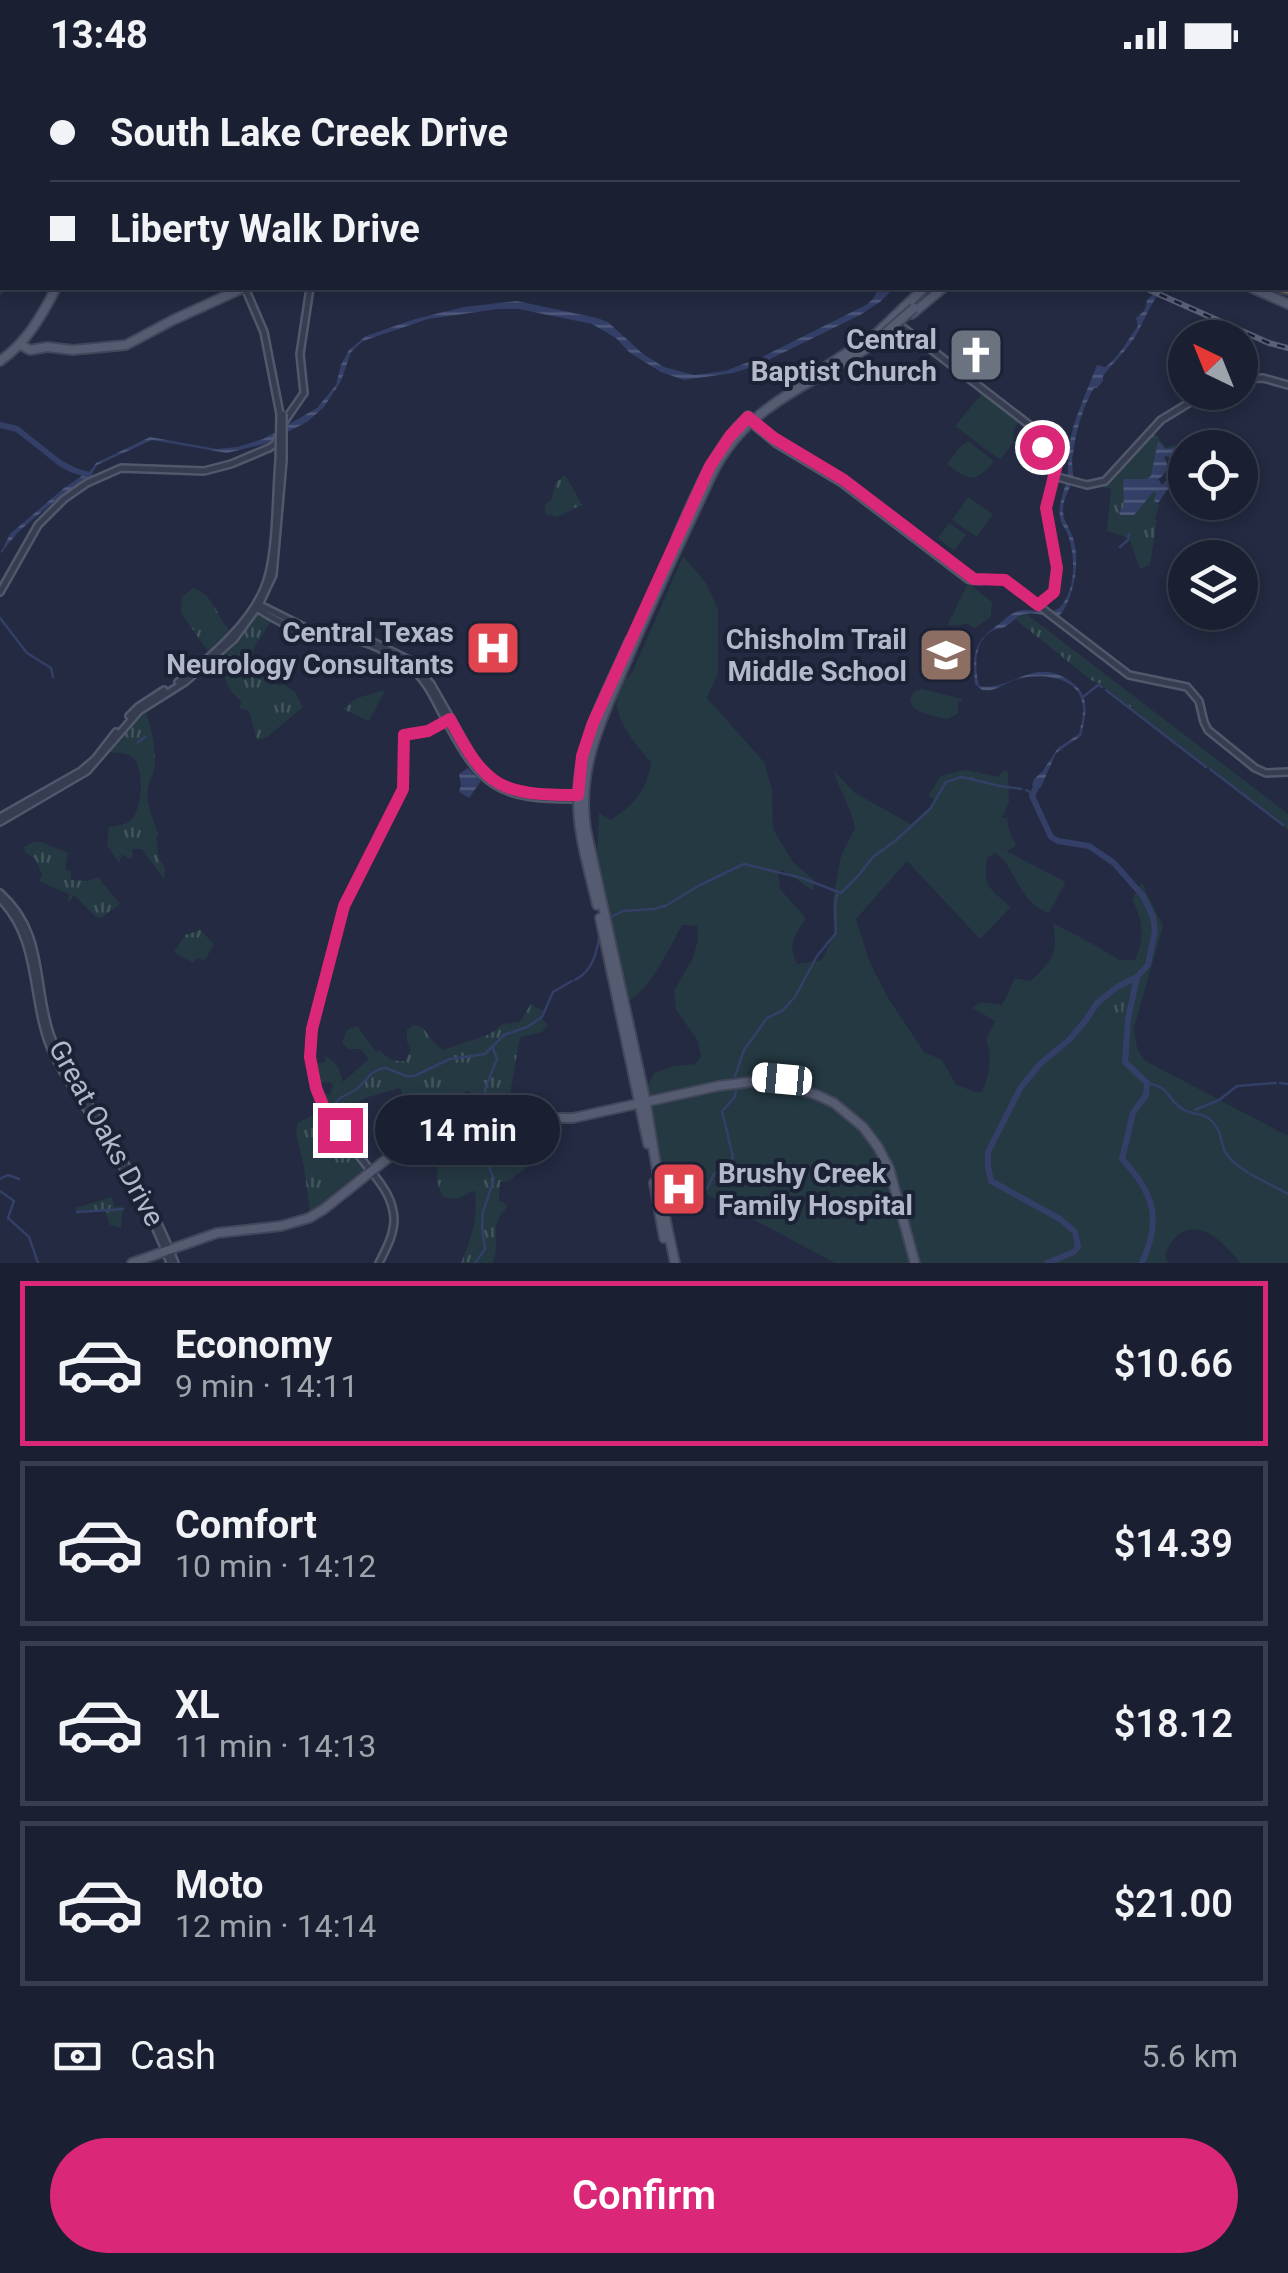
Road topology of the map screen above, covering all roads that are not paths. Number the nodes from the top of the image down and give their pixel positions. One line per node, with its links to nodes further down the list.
1 (55, 290): 12 (main road)
2 (240, 290): 12 (main road)
3 (246, 290): 17 (street)
4 (310, 290): 17 (street)
5 (929, 290): 11 (main road, bridge)
6 (929, 290): 10 (main road)
7 (929, 290): 10 (main road)
8 (1256, 290): 9 (main road)
9 (1288, 304)
10 (899, 320): 11 (main road); 20 (street)
11 (884, 332): 18 (main road)
12 (20, 345): 13 (main road)
13 (0, 361)
14 (1258, 378): 15 (street)
15 (1288, 386)
16 (1178, 410): 20 (street)
17 (283, 415): 23 (street, bridge); 24 (street, bridge)
18 (749, 419): 19 (main road); 19 (main road); 25 (street)
19 (708, 475): 21 (main road); 21 (main road)
20 (1054, 476): 25 (street)
21 (675, 548): 22 (main road); 26 (main road)
22 (655, 586): 26 (main road); 27 (main road)
23 (0, 592)
24 (257, 605): 30 (street); 33 (street)
25 (1041, 607): 31 (street)
26 (644, 621): 28 (main road)
27 (634, 631): 28 (main road); 29 (main road)
28 (623, 669): 29 (main road)
29 (610, 692): 32 (main road)
30 (449, 720): 32 (street); 41 (street)
31 (1288, 772)
32 (580, 797): 34 (main road); 37 (main road)
33 (0, 819)
34 (594, 894): 36 (main road); 37 (main road)
35 (0, 896): 43 (street, Great Oaks Drive)
36 (600, 918): 38 (main road); 39 (main road)
37 (610, 942): 38 (main road)
38 (613, 955): 39 (main road)
39 (643, 1100): 40 (main road); 40 (main road); 42 (main road); 48 (main road)
40 (600, 1110): 41 (main road); 41 (main road)
41 (369, 1168): 43 (main road); 46 (street)
42 (657, 1190): 47 (main road); 47 (main road)
43 (168, 1250): 44 (main road); 45 (street, Great Oaks Drive)
44 (132, 1263)
45 (172, 1263)
46 (379, 1263)
47 (672, 1263)
48 (917, 1263)

